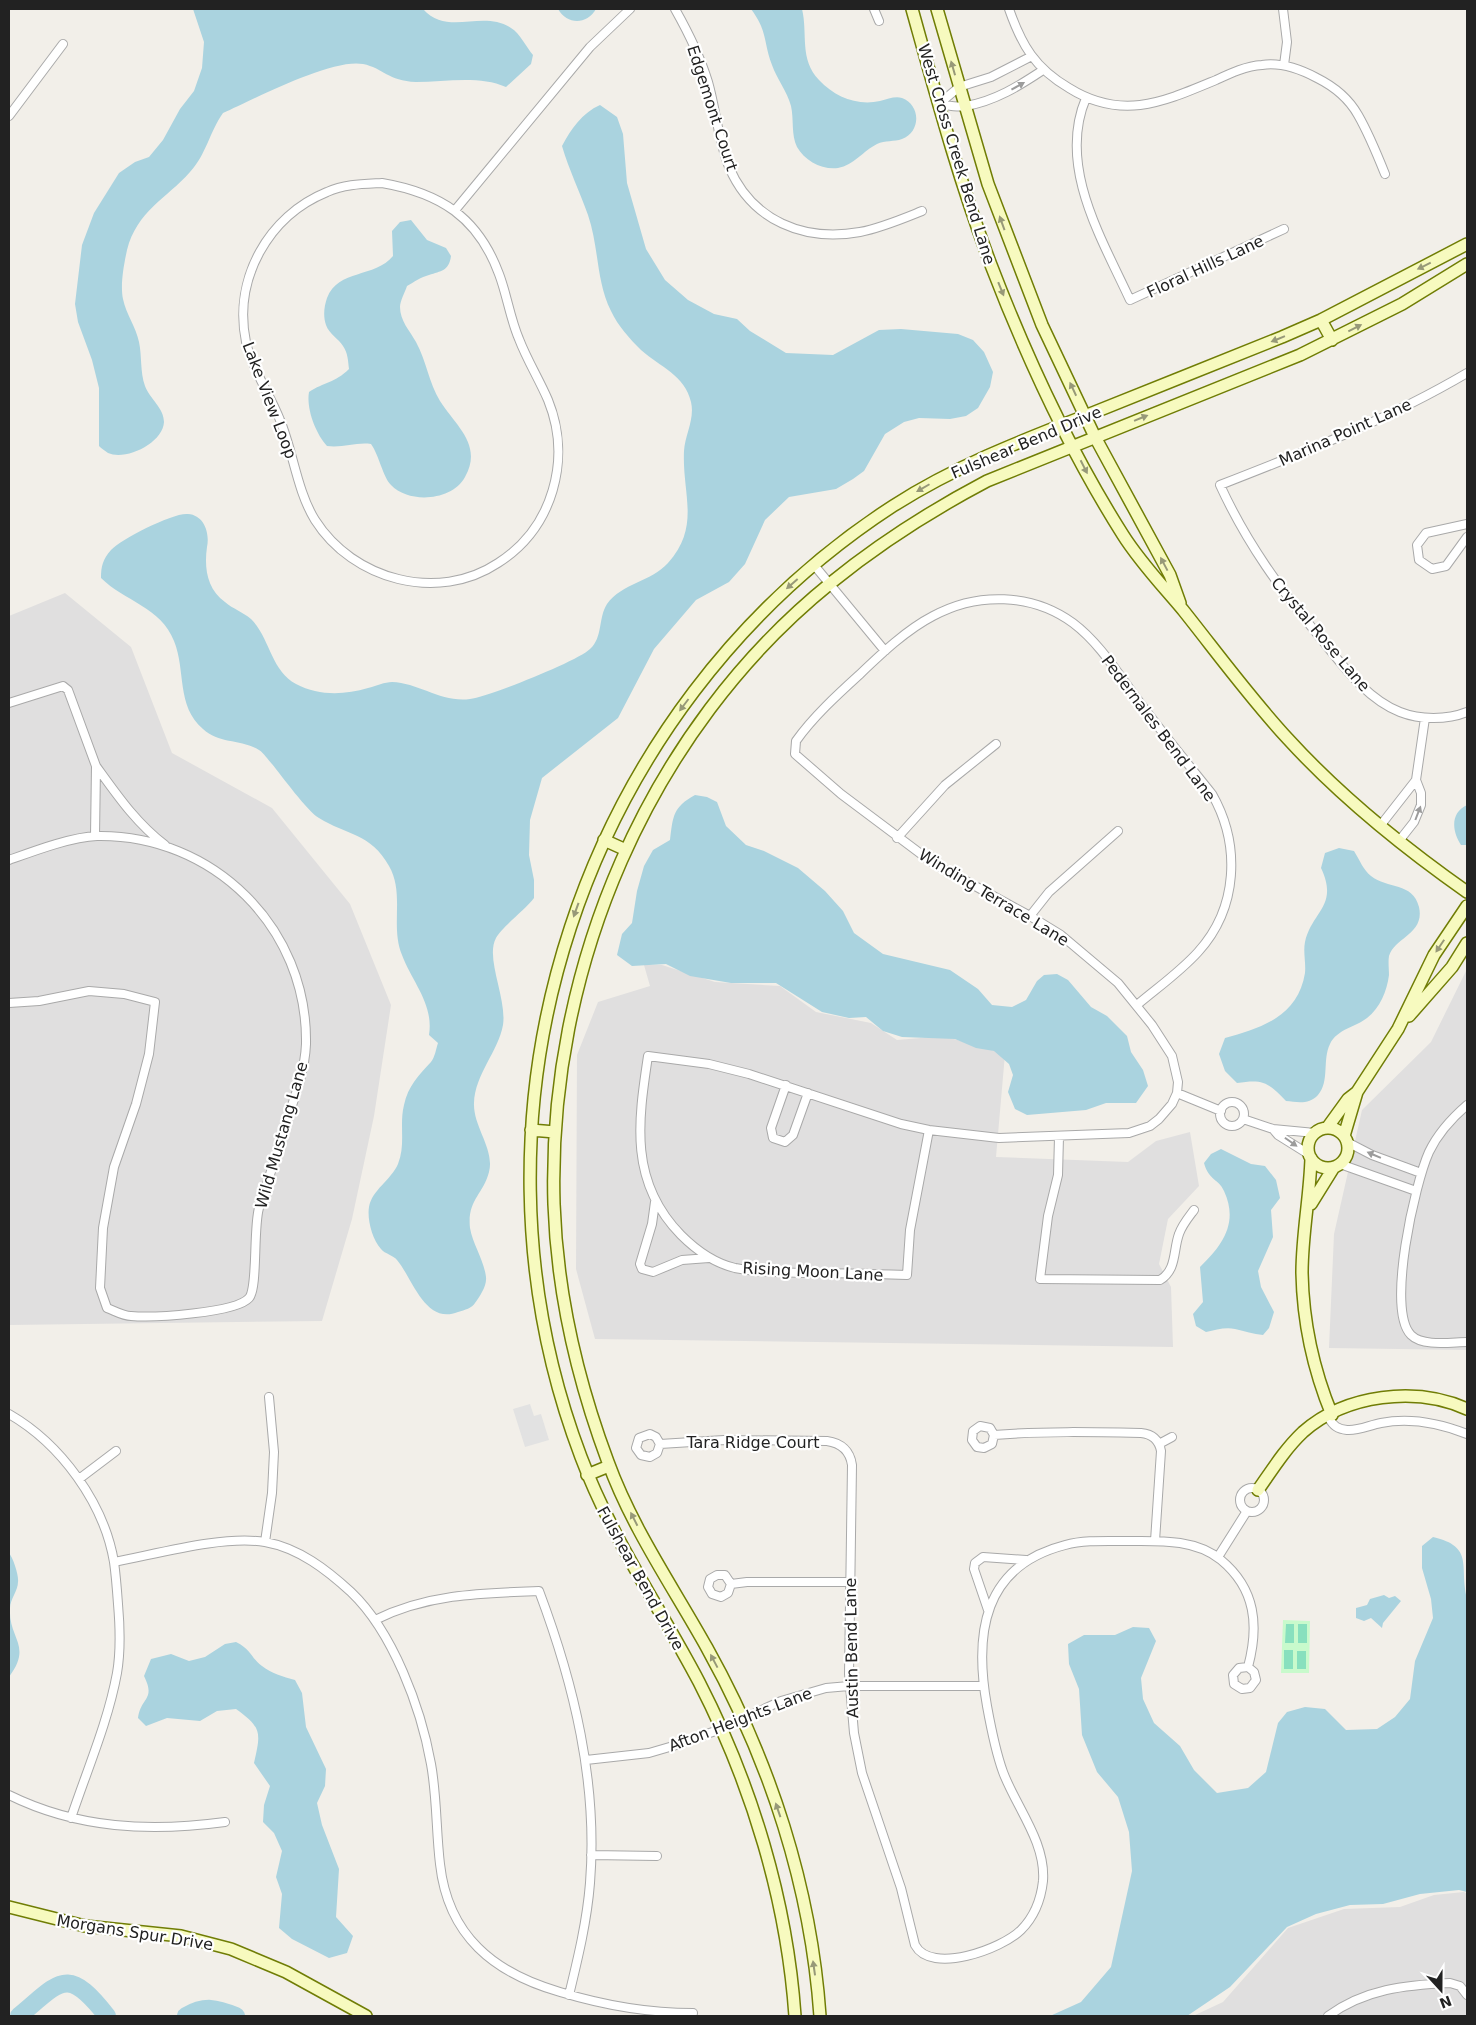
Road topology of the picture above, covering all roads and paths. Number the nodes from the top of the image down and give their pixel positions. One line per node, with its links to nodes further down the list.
1 (630, 9): 19 (street)
2 (675, 9): 20 (street, Edgemont Court)
3 (874, 9): 8 (street)
4 (912, 9): 15 (main road, West Cross Creek Bend Lane)
5 (937, 9): 13 (main road, West Cross Creek Bend Lane, one-way to 5)
6 (1010, 9): 10 (street)
7 (1283, 9): 11 (street)
8 (879, 21)
9 (62, 44): 17 (street)
10 (1030, 56): 12 (street); 13 (street)
11 (1284, 65): 14 (street); 18 (street)
12 (1043, 70): 14 (street); 16 (street, one-way to 12)
13 (959, 87): 15 (street); 16 (main road, West Cross Creek Bend Lane)
14 (1086, 98): 21 (street, Floral Hills Lane)
15 (939, 104): 16 (street); 28 (main road, West Cross Creek Bend Lane, one-way to 28)
16 (964, 107): 27 (main road, West Cross Creek Bend Lane, one-way to 16)
17 (9, 116)
18 (1385, 174)
19 (456, 210): 19 (street, Lake View Loop)
20 (922, 211)
21 (1284, 229)
22 (1467, 244): 24 (main road, Fulshear Bend Drive, one-way to 24)
23 (1467, 264): 25 (main road, Fulshear Bend Drive, one-way to 23)
24 (1321, 320): 25 (main road); 27 (main road, Fulshear Bend Drive, one-way to 27)
25 (1332, 340): 29 (main road, Fulshear Bend Drive, one-way to 25)
26 (1467, 373): 31 (street, Marina Point Lane)
27 (1085, 416): 28 (main road, Fulshear Bend Drive); 29 (main road, West Cross Creek Bend Lane)
28 (1063, 424): 30 (main road, West Cross Creek Bend Lane); 34 (main road, Fulshear Bend Drive, one-way to 34)
29 (1095, 436): 30 (main road, Fulshear Bend Drive); 36 (main road, West Cross Creek Bend Lane, one-way to 29)
30 (1073, 445): 35 (main road, Fulshear Bend Drive); 36 (main road, West Cross Creek Bend Lane, one-way to 36)
31 (1220, 485): 40 (street, Crystal Rose Lane)
32 (1467, 524): 33 (street)
33 (1467, 537)
34 (814, 565): 35 (street); 49 (main road, Fulshear Bend Drive, one-way to 49)
35 (829, 584): 37 (street); 52 (main road, Fulshear Bend Drive)
36 (1182, 609): 45 (main road, West Cross Creek Bend Lane)
37 (885, 651): 42 (street, Pedernales Bend Lane); 59 (street, Pedernales Bend Lane)
38 (9, 703): 43 (street)
39 (1467, 712): 40 (street, Crystal Rose Lane)
40 (1425, 718): 44 (street)
41 (996, 744): 48 (street)
42 (800, 760): 48 (street, Winding Terrace Lane)
43 (96, 766): 47 (street); 51 (street, Wild Mustang Lane)
44 (1416, 780): 45 (street); 50 (street, one-way to 44)
45 (1380, 826): 50 (main road, West Cross Creek Bend Lane)
46 (1118, 831): 56 (street)
47 (95, 836): 51 (street, Wild Mustang Lane); 53 (street, Wild Mustang Lane)
48 (897, 838): 56 (street, Winding Terrace Lane)
49 (604, 840): 52 (main road); 70 (main road, Fulshear Bend Drive, one-way to 70)
50 (1399, 841): 54 (main road, West Cross Creek Bend Lane)
51 (166, 846): 58 (street, Wild Mustang Lane)
52 (626, 850): 72 (main road, Fulshear Bend Drive)
53 (9, 860)
54 (1467, 892)
55 (1467, 906): 60 (main road, one-way to 60)
56 (1030, 916): 59 (street, Winding Terrace Lane)
57 (1467, 943): 60 (main road)
58 (9, 1003)
59 (1137, 1005): 64 (street, Winding Terrace Lane)
60 (1398, 1029): 62 (main road)
61 (786, 1085): 63 (street); 63 (street); 80 (street, Rising Moon Lane)
62 (1357, 1092): 68 (main road); 75 (main road)
63 (808, 1093): 71 (street)
64 (1177, 1093): 66 (street); 74 (street)
65 (1467, 1105): 78 (street)
66 (1221, 1111): 67 (street); 67 (street)
67 (1243, 1119): 69 (street)
68 (1327, 1128): 73 (main road); 75 (main road)
69 (1273, 1129): 73 (street); 76 (street, one-way to 76)
70 (532, 1130): 72 (main road); 97 (main road, Fulshear Bend Drive)
71 (929, 1130): 74 (street); 83 (street, Rising Moon Lane)
72 (555, 1132): 96 (main road, Fulshear Bend Drive)
73 (1315, 1133): 76 (main road)
74 (1060, 1137): 82 (street)
75 (1345, 1139): 77 (main road); 78 (street, one-way to 75)
76 (1310, 1156): 77 (main road); 81 (main road)
77 (1337, 1165): 79 (street); 81 (main road)
78 (1421, 1173): 79 (street)
79 (1416, 1191): 84 (street)
80 (655, 1202): 83 (street, Rising Moon Lane); 83 (street)
81 (1309, 1208): 88 (main road)
82 (1194, 1210)
83 (709, 1258)
84 (1467, 1342)
85 (269, 1396): 102 (street)
86 (1467, 1409): 88 (main road)
87 (9, 1414): 98 (street)
88 (1332, 1415): 89 (street); 99 (main road)
89 (1467, 1434)
90 (994, 1436): 93 (street)
91 (1172, 1437): 93 (street)
92 (660, 1444): 94 (street, Tara Ridge Court)
93 (1159, 1444): 101 (street)
94 (845, 1448): 106 (street, Austin Bend Lane)
95 (116, 1451): 98 (street)
96 (609, 1466): 97 (main road); 113 (main road, Fulshear Bend Drive, one-way to 96)
97 (588, 1475): 114 (main road, Fulshear Bend Drive)
98 (79, 1480): 105 (street)
99 (1258, 1490): 100 (street); 100 (street)
100 (1247, 1511): 103 (street)
101 (1155, 1541): 103 (street); 104 (street)
102 (265, 1542): 105 (street); 109 (street)
103 (1218, 1557): 110 (street)
104 (1028, 1560): 108 (street); 108 (street)
105 (114, 1562): 117 (street)
106 (849, 1582): 107 (street); 111 (street, Austin Bend Lane)
107 (731, 1584)
108 (988, 1610): 112 (street)
109 (375, 1620): 115 (street); 122 (street)
110 (1248, 1667)
111 (849, 1686): 112 (street, Afton Heights Lane); 112 (street, Austin Bend Lane); 113 (street, Afton Heights Lane)
112 (984, 1686)
113 (743, 1719): 114 (street, Afton Heights Lane); 127 (main road, Fulshear Bend Drive, one-way to 113)
114 (721, 1729): 115 (street, Afton Heights Lane); 126 (main road, Fulshear Bend Drive)
115 (586, 1760): 119 (street)
116 (9, 1795): 117 (street)
117 (71, 1818): 118 (street)
118 (224, 1822)
119 (590, 1855): 120 (street); 122 (street)
120 (657, 1856)
121 (9, 1907): 125 (main road, Morgans Spur Drive)
122 (569, 1995): 124 (street)
123 (1467, 1995): 128 (street)
124 (693, 2013)
125 (366, 2016)
126 (795, 2016)
127 (820, 2016)
128 (1328, 2016)

